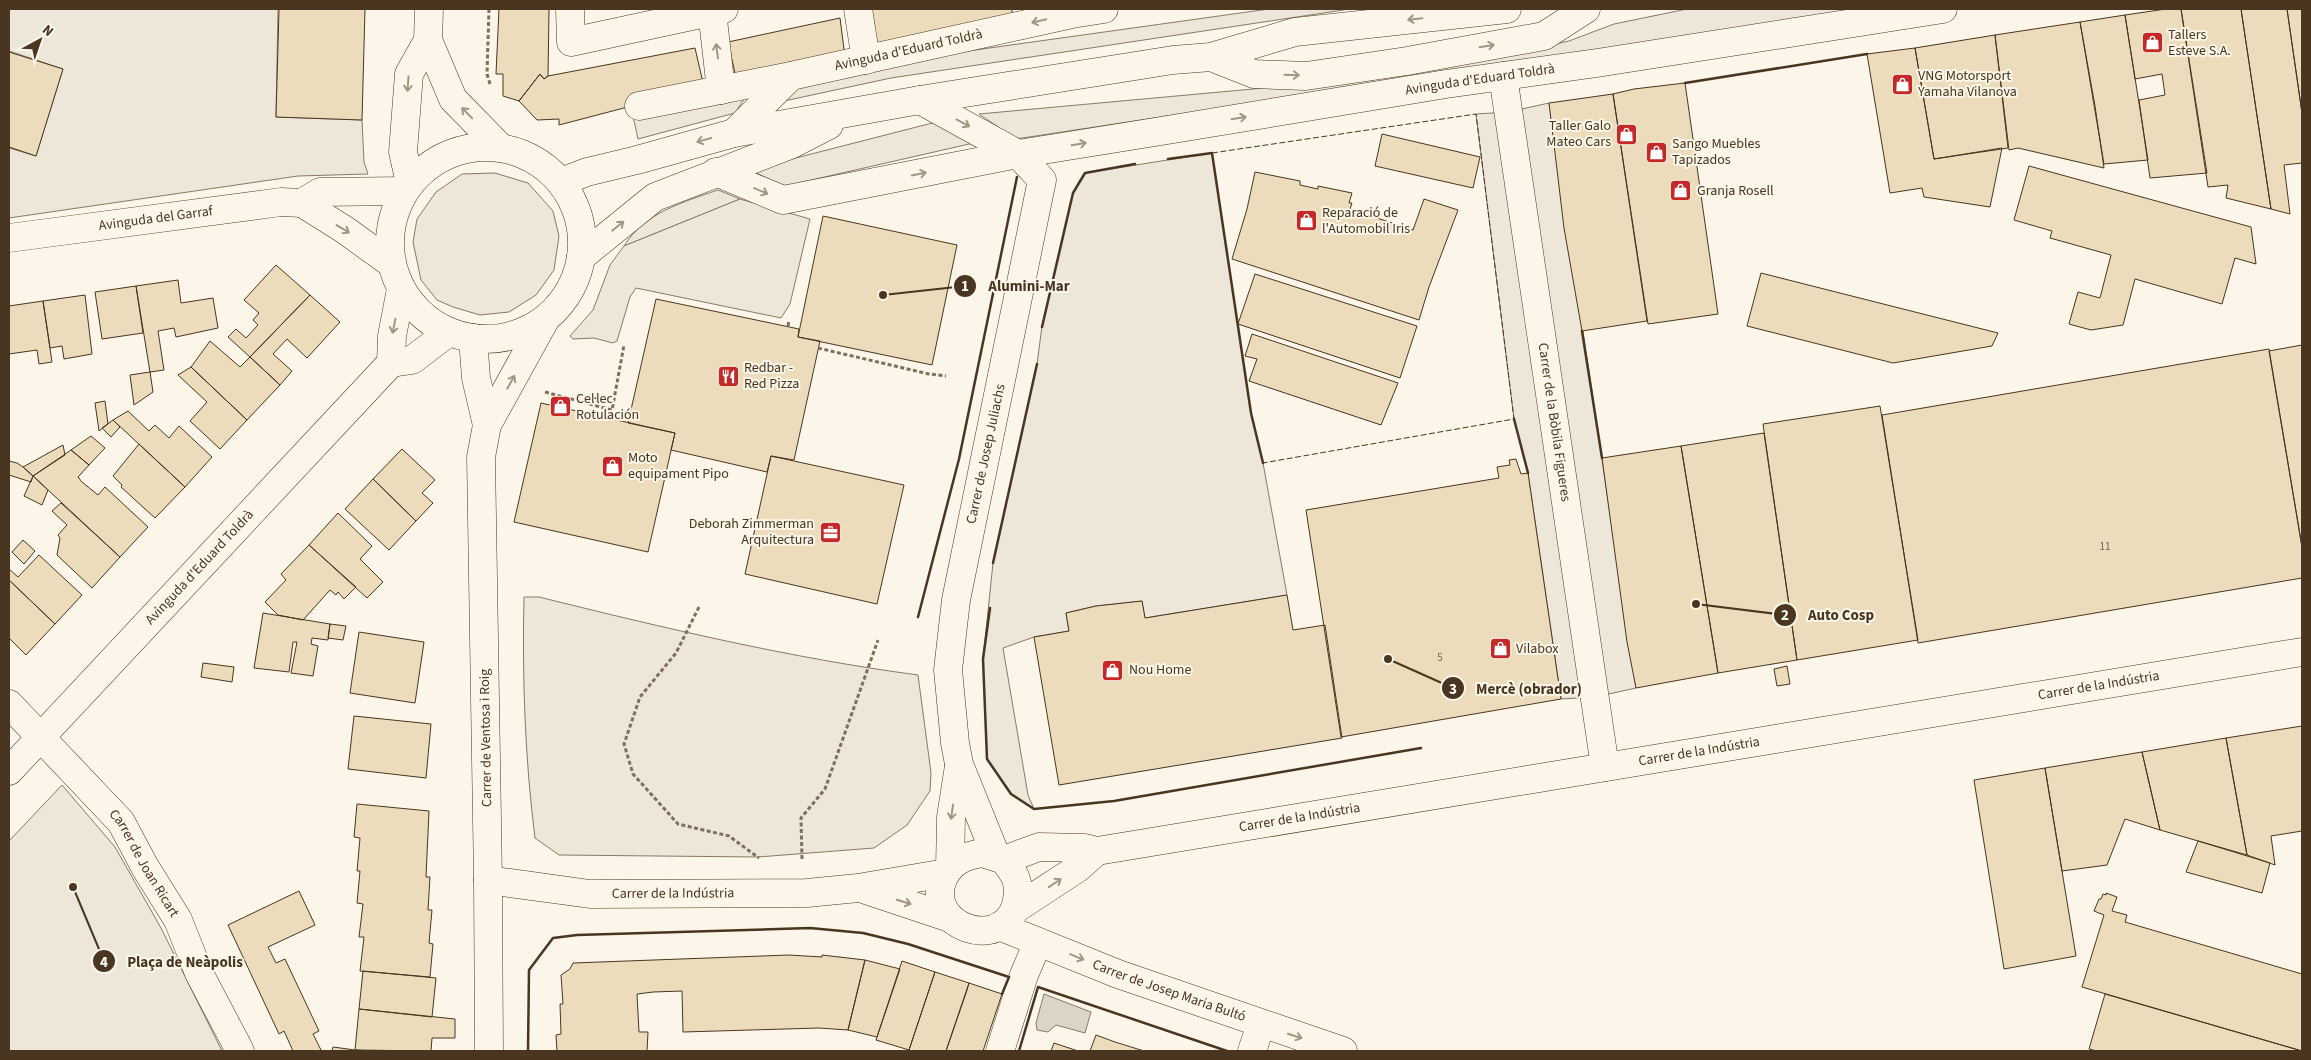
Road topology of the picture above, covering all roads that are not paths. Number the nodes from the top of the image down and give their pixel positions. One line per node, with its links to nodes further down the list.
1 (428, 9): 10 (street)
2 (570, 9): 8 (street)
3 (858, 9): 12 (street)
4 (1104, 9): 12 (street, Avinguda d'Eduard Toldrà, one-way to 12)
5 (1507, 9): 9 (street, Avinguda d'Eduard Toldrà)
6 (1586, 9): 13 (street, Avinguda d'Eduard Toldrà, one-way to 6)
7 (1943, 9): 15 (street, Avinguda d'Eduard Toldrà)
8 (718, 10): 16 (street, one-way to 8)
9 (1464, 12): 11 (street, Avinguda d'Eduard Toldrà, one-way to 11); 13 (street)
10 (428, 40): 21 (street, one-way to 10); 25 (street, one-way to 25)
11 (1211, 57): 13 (street, Avinguda d'Eduard Toldrà, one-way to 13); 17 (street, Avinguda d'Eduard Toldrà)
12 (866, 60): 14 (street, Avinguda d'Eduard Toldrà)
13 (1407, 61)
14 (791, 76): 16 (street); 20 (street, Avinguda d'Eduard Toldrà)
15 (1503, 76): 22 (street, Avinguda d'Eduard Toldrà, one-way to 15); 38 (street, Carrer de la Bòbila Figueres)
16 (722, 90): 18 (street)
17 (920, 100): 19 (street, Avinguda d'Eduard Toldrà); 22 (street, one-way to 22)
18 (639, 106)
19 (855, 112): 20 (street, Avinguda d'Eduard Toldrà); 23 (street, Avinguda d'Eduard Toldrà)
20 (734, 133): 24 (street, Avinguda d'Eduard Toldrà, one-way to 24)
21 (501, 148): 24 (street); 25 (street)
22 (1018, 154): 23 (street, Avinguda d'Eduard Toldrà, one-way to 22); 37 (street, Carrer de Josep Juliachs)
23 (716, 172): 28 (street, Avinguda d'Eduard Toldrà, one-way to 23)
24 (561, 182): 28 (street)
25 (407, 187): 26 (street, Avinguda del Garraf); 29 (street)
26 (302, 203): 27 (street, Avinguda del Garraf); 29 (street, one-way to 29)
27 (9, 238)
28 (581, 257): 30 (street)
29 (397, 277): 31 (street); 32 (street, one-way to 32)
30 (544, 320): 31 (street); 33 (street, Carrer de Ventosa i Roig, one-way to 30)
31 (461, 335): 32 (street); 33 (street, Carrer de Ventosa i Roig)
32 (391, 363): 36 (street, Avinguda d'Eduard Toldrà)
33 (487, 425): 43 (street, Carrer de Ventosa i Roig)
34 (2302, 652): 38 (street, Carrer de la Indústria)
35 (9, 704): 36 (street, Carrer de Joan Ricart)
36 (39, 738): 39 (street, Avinguda d'Eduard Toldrà); 49 (street, Carrer de Joan Ricart)
37 (959, 764): 41 (street, Carrer de Josep Juliachs); 42 (street, Carrer de Josep Juliachs, one-way to 42)
38 (1606, 767): 40 (street, Carrer de la Indústria)
39 (9, 771)
40 (1097, 851): 41 (street, Carrer de la Indústria); 46 (street, one-way to 40)
41 (1000, 858): 42 (street); 46 (street)
42 (948, 870): 44 (street, Carrer de la Indústria); 45 (street)
43 (488, 880): 44 (street, Carrer de la Indústria); 50 (street, Carrer de Ventosa i Roig)
44 (858, 888): 45 (street, Carrer de la Indústria, one-way to 45)
45 (950, 918): 46 (street)
46 (1006, 918): 47 (street, Carrer de Josep Maria Bultó)
47 (1038, 942): 48 (street, Carrer de Josep Maria Bultó, one-way to 48); 51 (street)
48 (1261, 1024): 52 (street); 53 (street, Carrer de Josep Maria Bultó, one-way to 53)
49 (240, 1051)
50 (489, 1051)
51 (1000, 1051)
52 (1252, 1051)
53 (1343, 1051)

